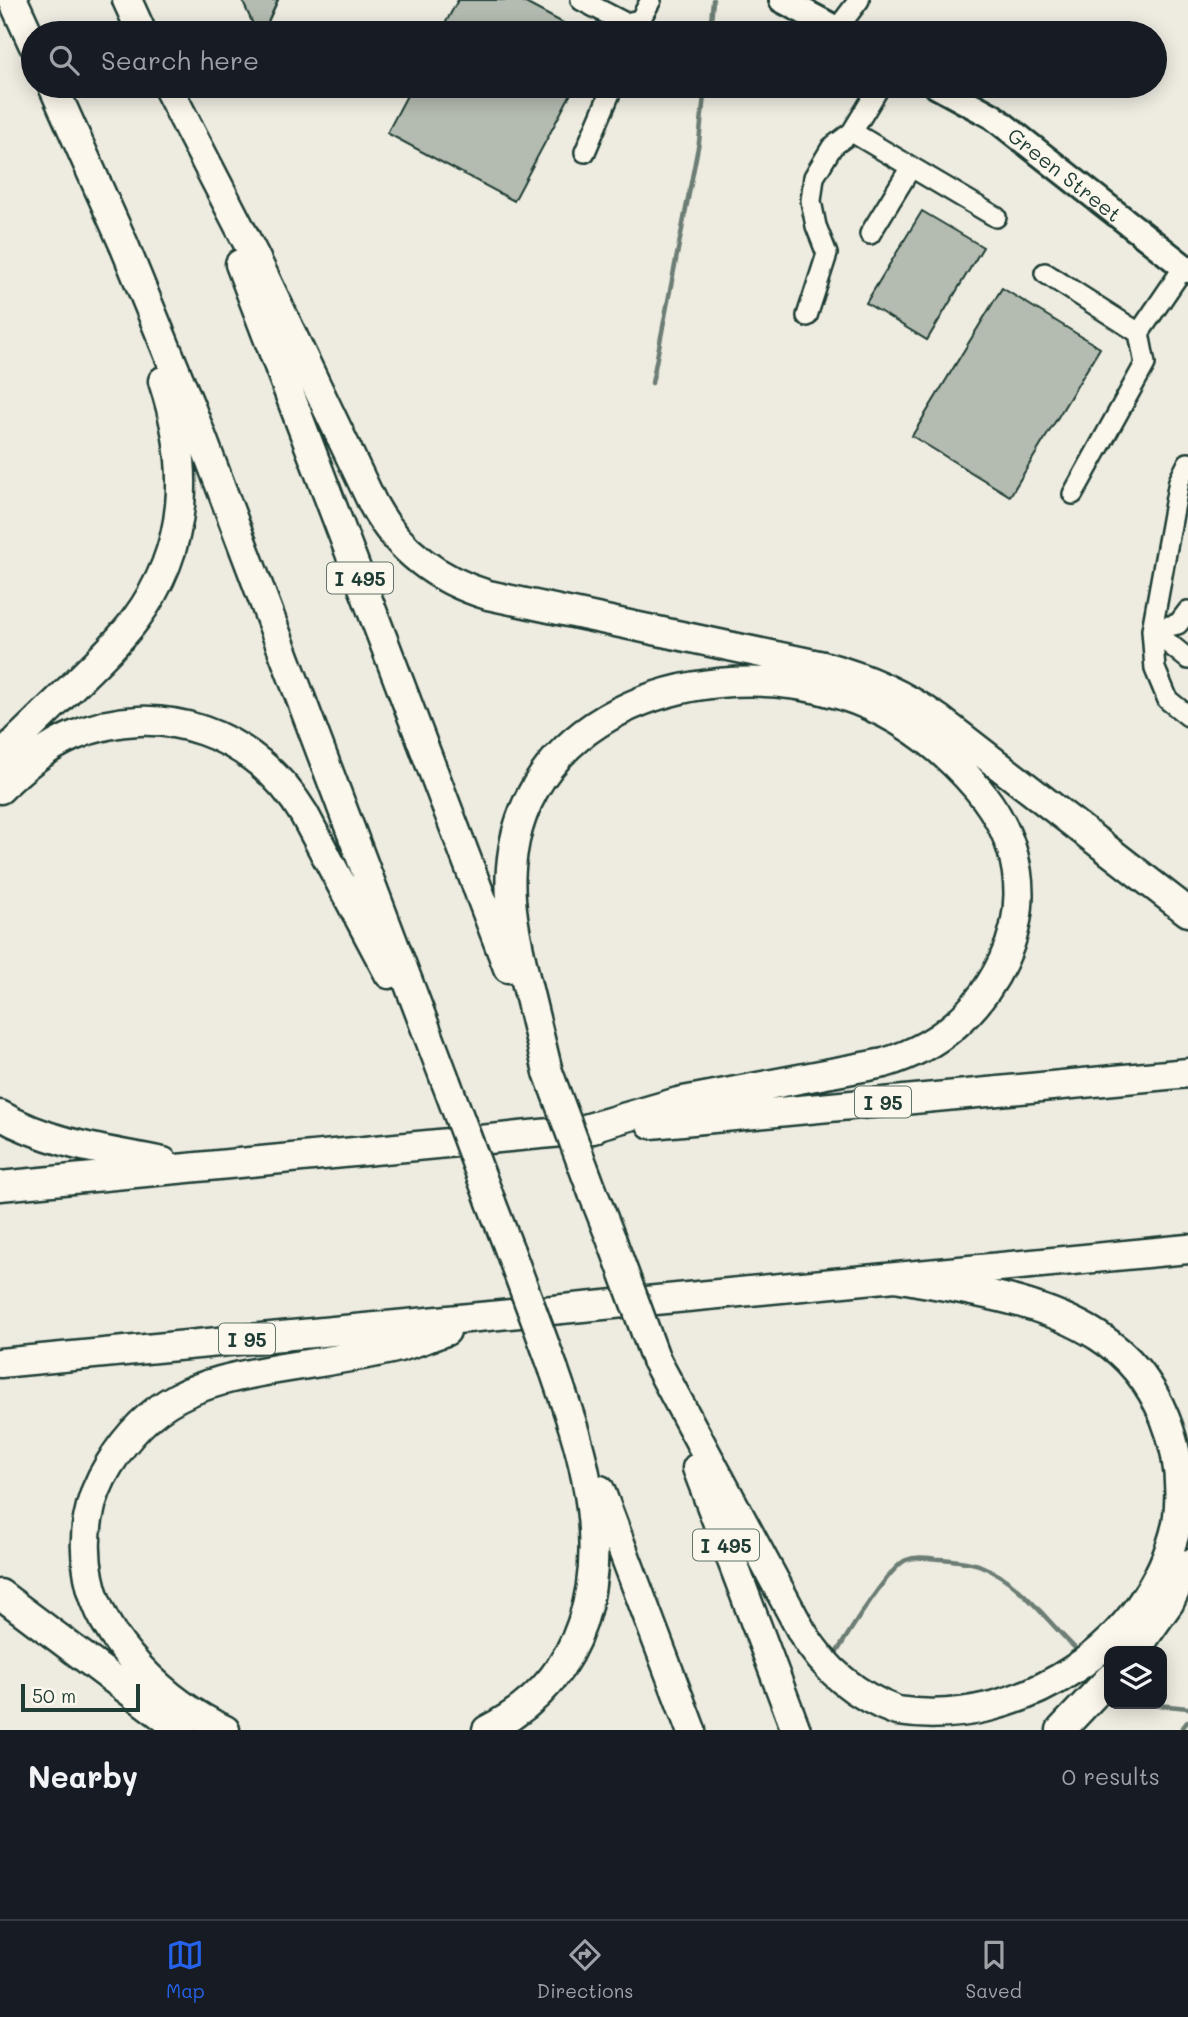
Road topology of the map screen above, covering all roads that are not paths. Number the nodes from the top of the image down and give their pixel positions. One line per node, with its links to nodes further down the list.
1 (13, 0): 7 (highway)
2 (127, 0): 8 (highway)
3 (581, 0): 9 (street)
4 (651, 0): 10 (street)
5 (782, 0): 11 (main road)
6 (859, 0): 12 (street)
7 (23, 21)
8 (137, 21)
9 (621, 21)
10 (641, 21)
11 (822, 21)
12 (847, 21)
13 (58, 98): 22 (highway)
14 (171, 98): 38 (highway, I 495)
15 (172, 98): 37 (highway)
16 (608, 98): 20 (street)
17 (873, 98): 19 (street)
18 (958, 98): 25 (main road, Green Street)
19 (852, 132): 21 (street); 27 (street)
20 (585, 152)
21 (911, 167): 23 (street); 24 (street)
22 (101, 192): 35 (highway); 40 (highway)
23 (996, 217)
24 (870, 234)
25 (1186, 268): 28 (street)
26 (1045, 273): 28 (street)
27 (807, 316)
28 (1139, 332): 30 (street)
29 (1188, 463): 32 (street)
30 (1073, 494)
31 (1188, 611): 32 (street)
32 (1152, 631): 33 (street); 34 (street)
33 (1188, 659)
34 (1188, 716)
35 (0, 757)
36 (0, 789): 40 (highway)
37 (1188, 912)
38 (548, 1072): 42 (highway); 48 (highway, I 495, bridge)
39 (1188, 1073): 42 (highway, I 95)
40 (446, 1082): 50 (highway, bridge)
41 (0, 1115): 43 (highway)
42 (578, 1131): 43 (highway, I 95)
43 (194, 1168): 44 (highway, I 95)
44 (0, 1186)
45 (1188, 1249): 46 (highway, I 95)
46 (896, 1277): 47 (highway, I 95); 48 (highway)
47 (495, 1315): 49 (highway, I 95); 56 (highway)
48 (656, 1360): 59 (highway, I 495)
49 (0, 1363)
50 (554, 1370): 57 (highway); 58 (highway)
51 (1188, 1564): 53 (highway)
52 (0, 1594): 55 (highway)
53 (1139, 1646)
54 (1104, 1684): 60 (highway)
55 (181, 1730)
56 (225, 1730)
57 (487, 1730)
58 (691, 1730)
59 (796, 1730)
60 (1061, 1730)

